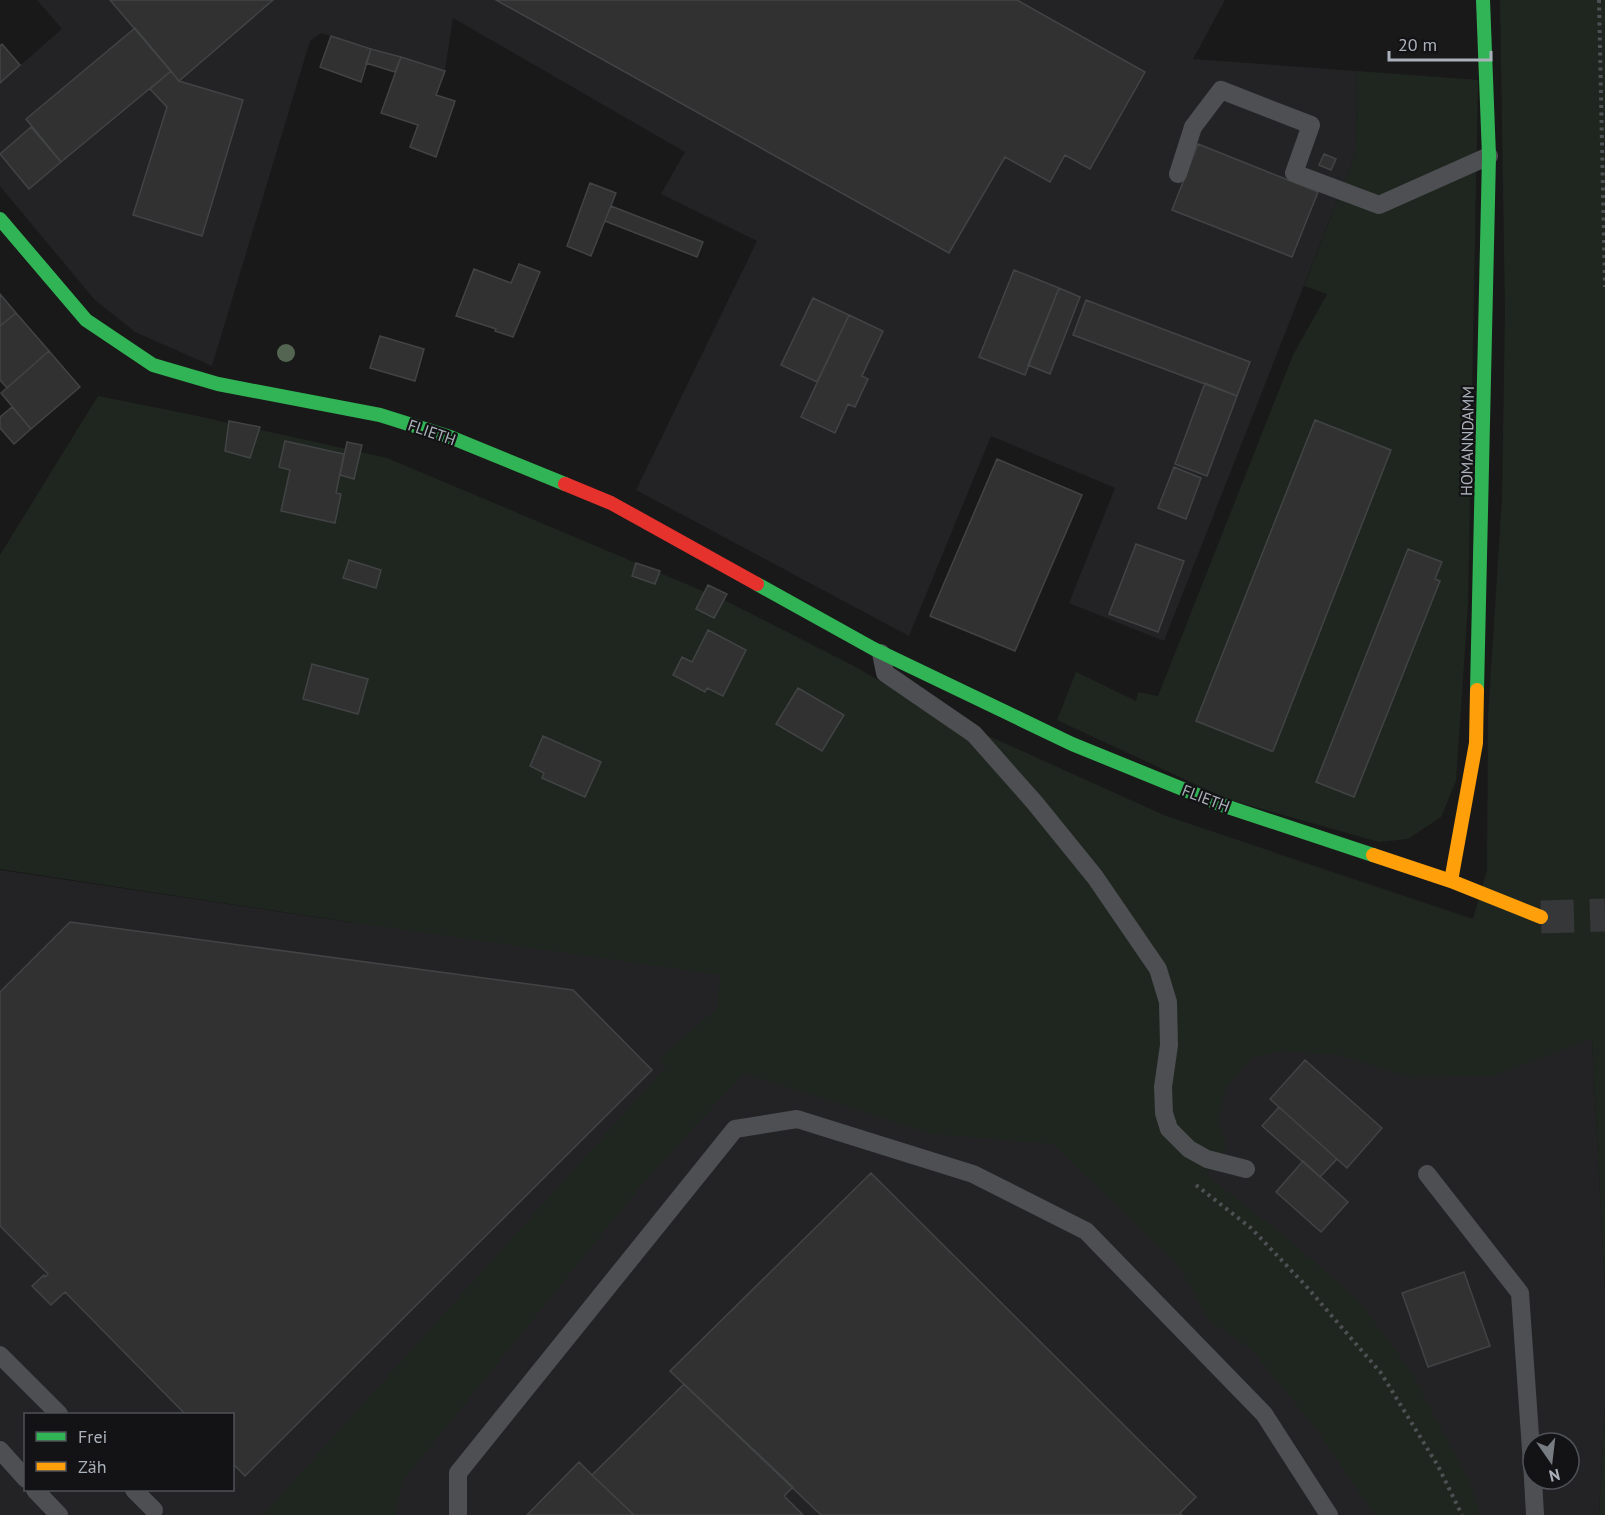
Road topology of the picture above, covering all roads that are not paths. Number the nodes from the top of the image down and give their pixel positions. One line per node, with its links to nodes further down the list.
1 (1482, 0): 2 (street, HOMANNDAMM)
2 (1489, 156): 3 (lane); 6 (street, HOMANNDAMM)
3 (1178, 174)
4 (0, 219): 5 (street, FLIETH)
5 (881, 653): 6 (street, FLIETH); 8 (lane)
6 (1450, 881): 7 (street, FLIETH)
7 (1541, 917)
8 (1246, 1169)
9 (1427, 1174): 12 (lane)
10 (0, 1355): 11 (lane)
11 (58, 1413)
12 (1530, 1431)
13 (0, 1450): 14 (lane)
14 (24, 1477)
15 (36, 1491): 19 (lane)
16 (135, 1491): 18 (lane)
17 (1534, 1491): 22 (lane)
18 (154, 1510)
19 (58, 1515)
20 (458, 1515): 21 (lane)
21 (1329, 1515)
22 (1536, 1515)

